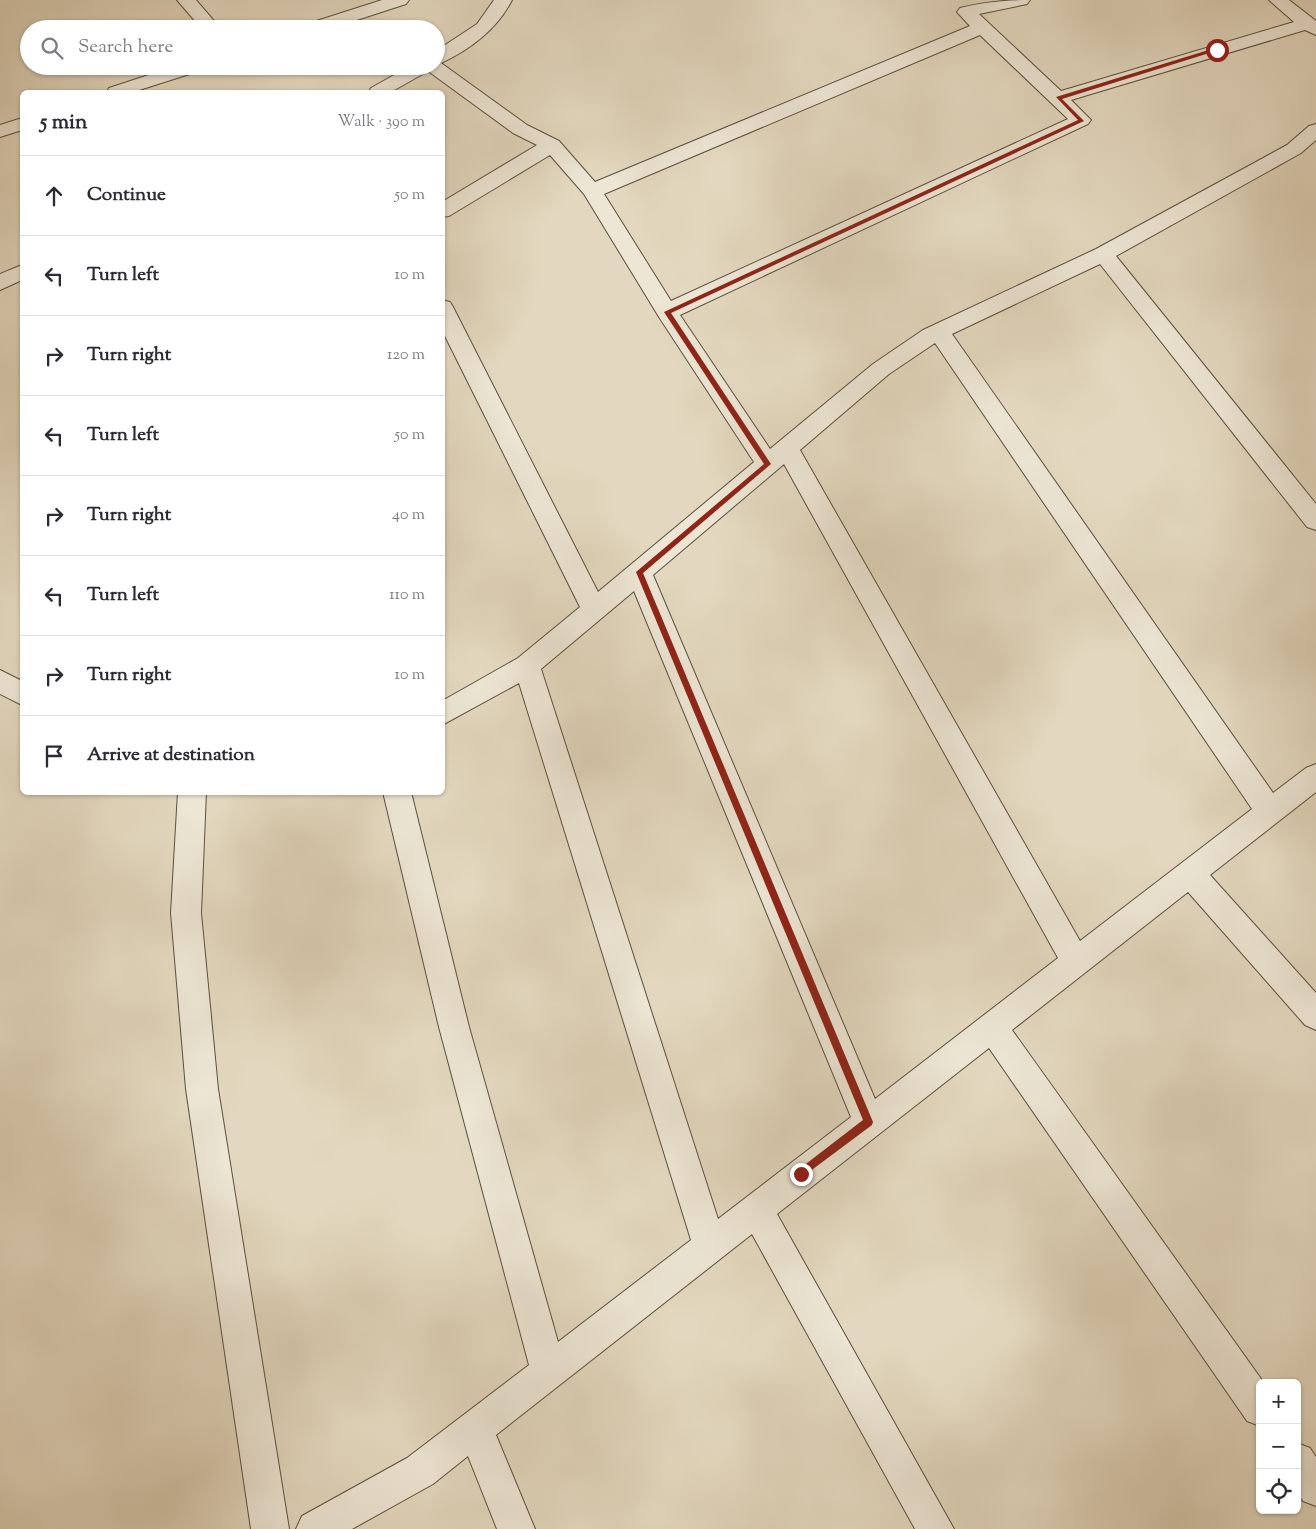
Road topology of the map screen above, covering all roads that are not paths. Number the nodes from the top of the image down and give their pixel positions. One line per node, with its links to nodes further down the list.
1 (186, 0): 7 (street)
2 (400, 0): 6 (street)
3 (503, 0): 11 (street)
4 (1021, 0): 9 (street)
5 (1278, 0): 10 (street)
6 (369, 4): 8 (street)
7 (204, 20)
8 (331, 20)
9 (983, 27): 17 (street); 22 (street)
10 (1311, 27): 17 (street)
11 (445, 54)
12 (168, 75): 15 (street)
13 (408, 75): 16 (street)
14 (445, 75): 21 (street)
15 (122, 90)
16 (382, 90)
17 (1058, 98): 27 (street)
18 (20, 125): 20 (street)
19 (1316, 130): 24 (street)
20 (0, 131)
21 (552, 146): 22 (street); 23 (street)
22 (592, 191): 27 (street)
23 (445, 209)
24 (1103, 254): 29 (street); 31 (street)
25 (20, 273): 26 (street)
26 (0, 283)
27 (668, 312): 30 (street)
28 (445, 313): 33 (street)
29 (939, 332): 30 (street); 41 (street)
30 (777, 456): 32 (street); 43 (street)
31 (1316, 521)
32 (639, 572): 33 (street); 46 (street)
33 (594, 610): 34 (street)
34 (527, 666): 37 (street); 48 (street)
35 (0, 681): 36 (street)
36 (20, 693)
37 (445, 712)
38 (1316, 776): 41 (street)
39 (192, 795): 54 (street)
40 (398, 795): 49 (street)
41 (1270, 813): 42 (street)
42 (1190, 874): 43 (street); 44 (street)
43 (1076, 962): 45 (street)
44 (1316, 1015)
45 (992, 1027): 46 (street); 50 (street)
46 (869, 1122): 47 (street)
47 (756, 1209): 48 (street); 57 (street)
48 (710, 1246): 49 (street)
49 (548, 1371): 51 (street)
50 (1256, 1402)
51 (475, 1428): 55 (street); 56 (street)
52 (1301, 1467): 53 (street)
53 (1316, 1488)
54 (270, 1529)
55 (315, 1529)
56 (516, 1529)
57 (935, 1529)

